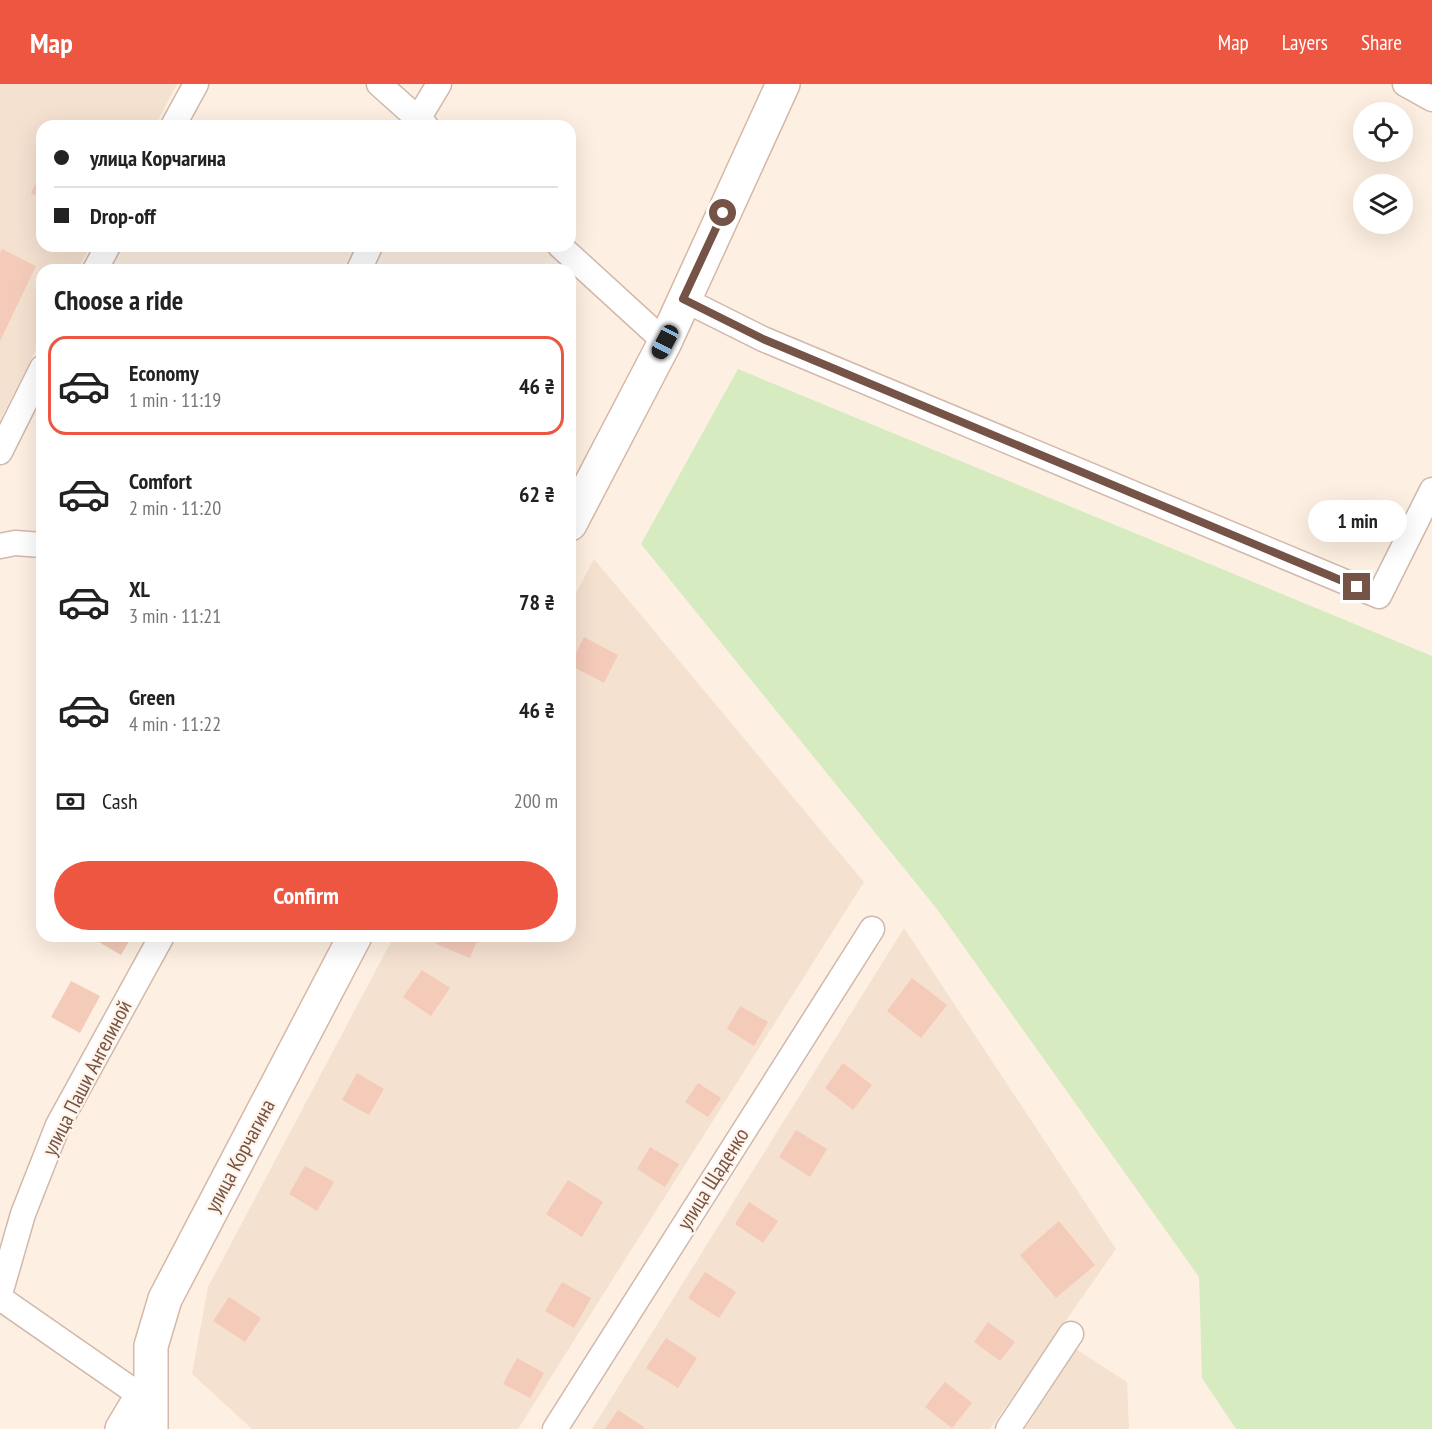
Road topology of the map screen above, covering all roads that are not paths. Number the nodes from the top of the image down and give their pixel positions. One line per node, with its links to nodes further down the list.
1 (196, 84): 7 (street)
2 (379, 84): 8 (street)
3 (440, 84): 9 (street)
4 (783, 84): 11 (street)
5 (1405, 84): 6 (street)
6 (1432, 99)
7 (176, 120)
8 (420, 120)
9 (423, 120)
10 (567, 252): 12 (street)
11 (683, 299): 12 (street); 15 (street)
12 (665, 342): 16 (street)
13 (36, 380): 14 (street)
14 (0, 452)
15 (1432, 490)
16 (576, 513)
17 (36, 545): 18 (street)
18 (0, 546)
19 (872, 929): 28 (street, улица Щаденко)
20 (159, 942): 22 (street, улица Паши Ангелиной)
21 (352, 942): 24 (street, улица Корчагина)
22 (0, 1296): 24 (street, улица Паши Ангелиной)
23 (1071, 1334): 29 (street)
24 (145, 1390): 25 (street); 26 (street); 27 (street)
25 (122, 1429)
26 (151, 1429)
27 (164, 1429)
28 (555, 1429)
29 (1008, 1429)

